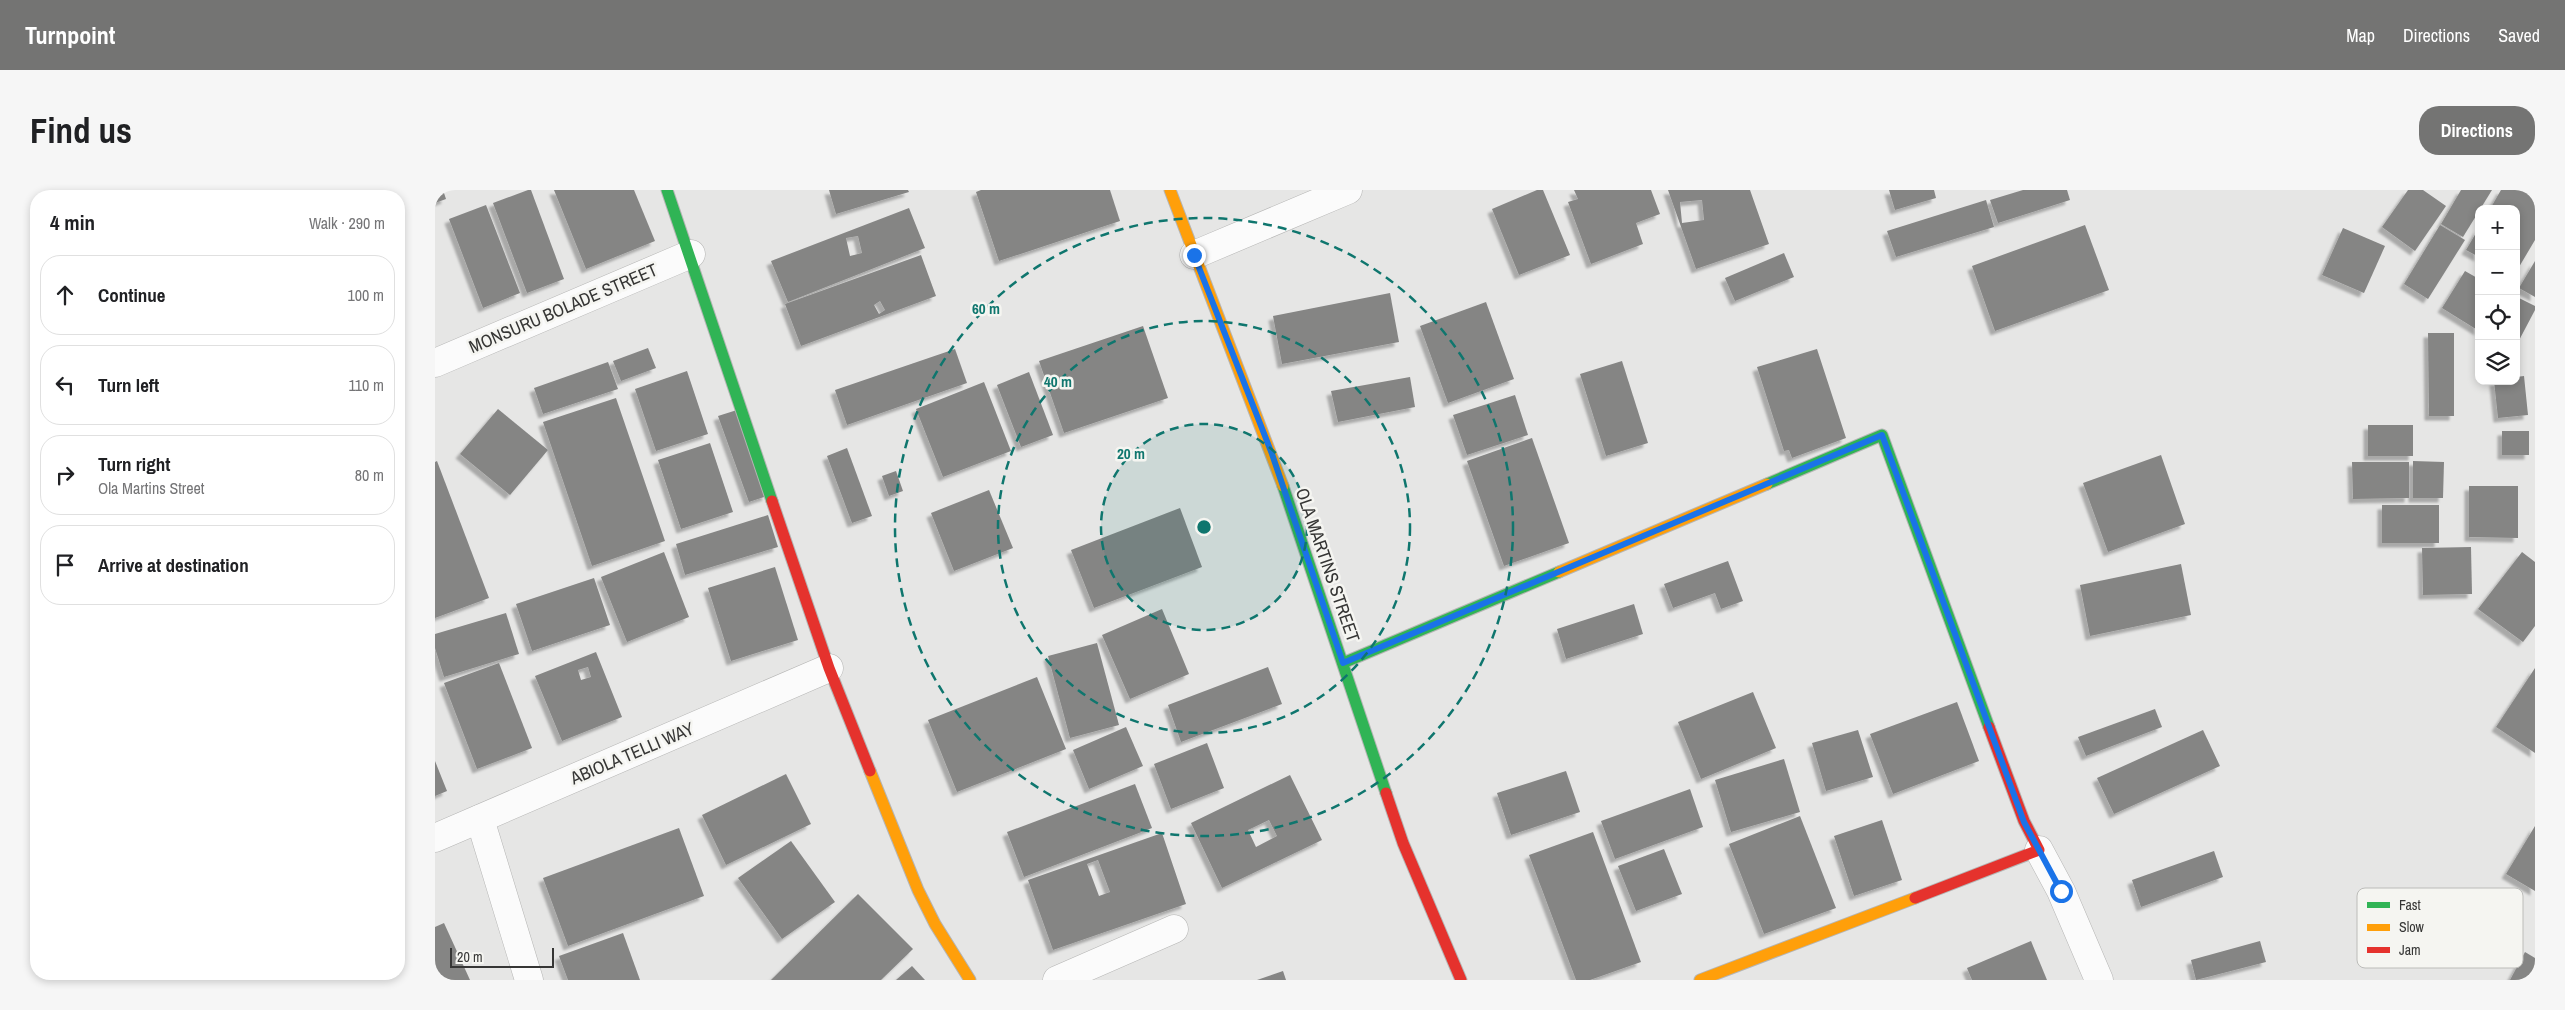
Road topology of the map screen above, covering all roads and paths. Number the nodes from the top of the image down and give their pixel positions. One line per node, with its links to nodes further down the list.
1 (667, 190): 4 (street)
2 (1170, 190): 5 (street, OLA MARTINS STREET)
3 (1348, 190): 5 (street)
4 (691, 254): 6 (street, MONSURU BOLADE STREET); 8 (street)
5 (1194, 255): 7 (street, OLA MARTINS STREET)
6 (435, 363)
7 (1343, 663): 11 (street); 16 (street, OLA MARTINS STREET)
8 (829, 668): 9 (street, ABIOLA TELLI WAY); 14 (street)
9 (480, 819): 10 (street, ABIOLA TELLI WAY); 13 (street)
10 (435, 838)
11 (2039, 850): 17 (street); 18 (street)
12 (1173, 929): 15 (street)
13 (529, 980)
14 (970, 980)
15 (1057, 980)
16 (1461, 980)
17 (1700, 980)
18 (2099, 980)

